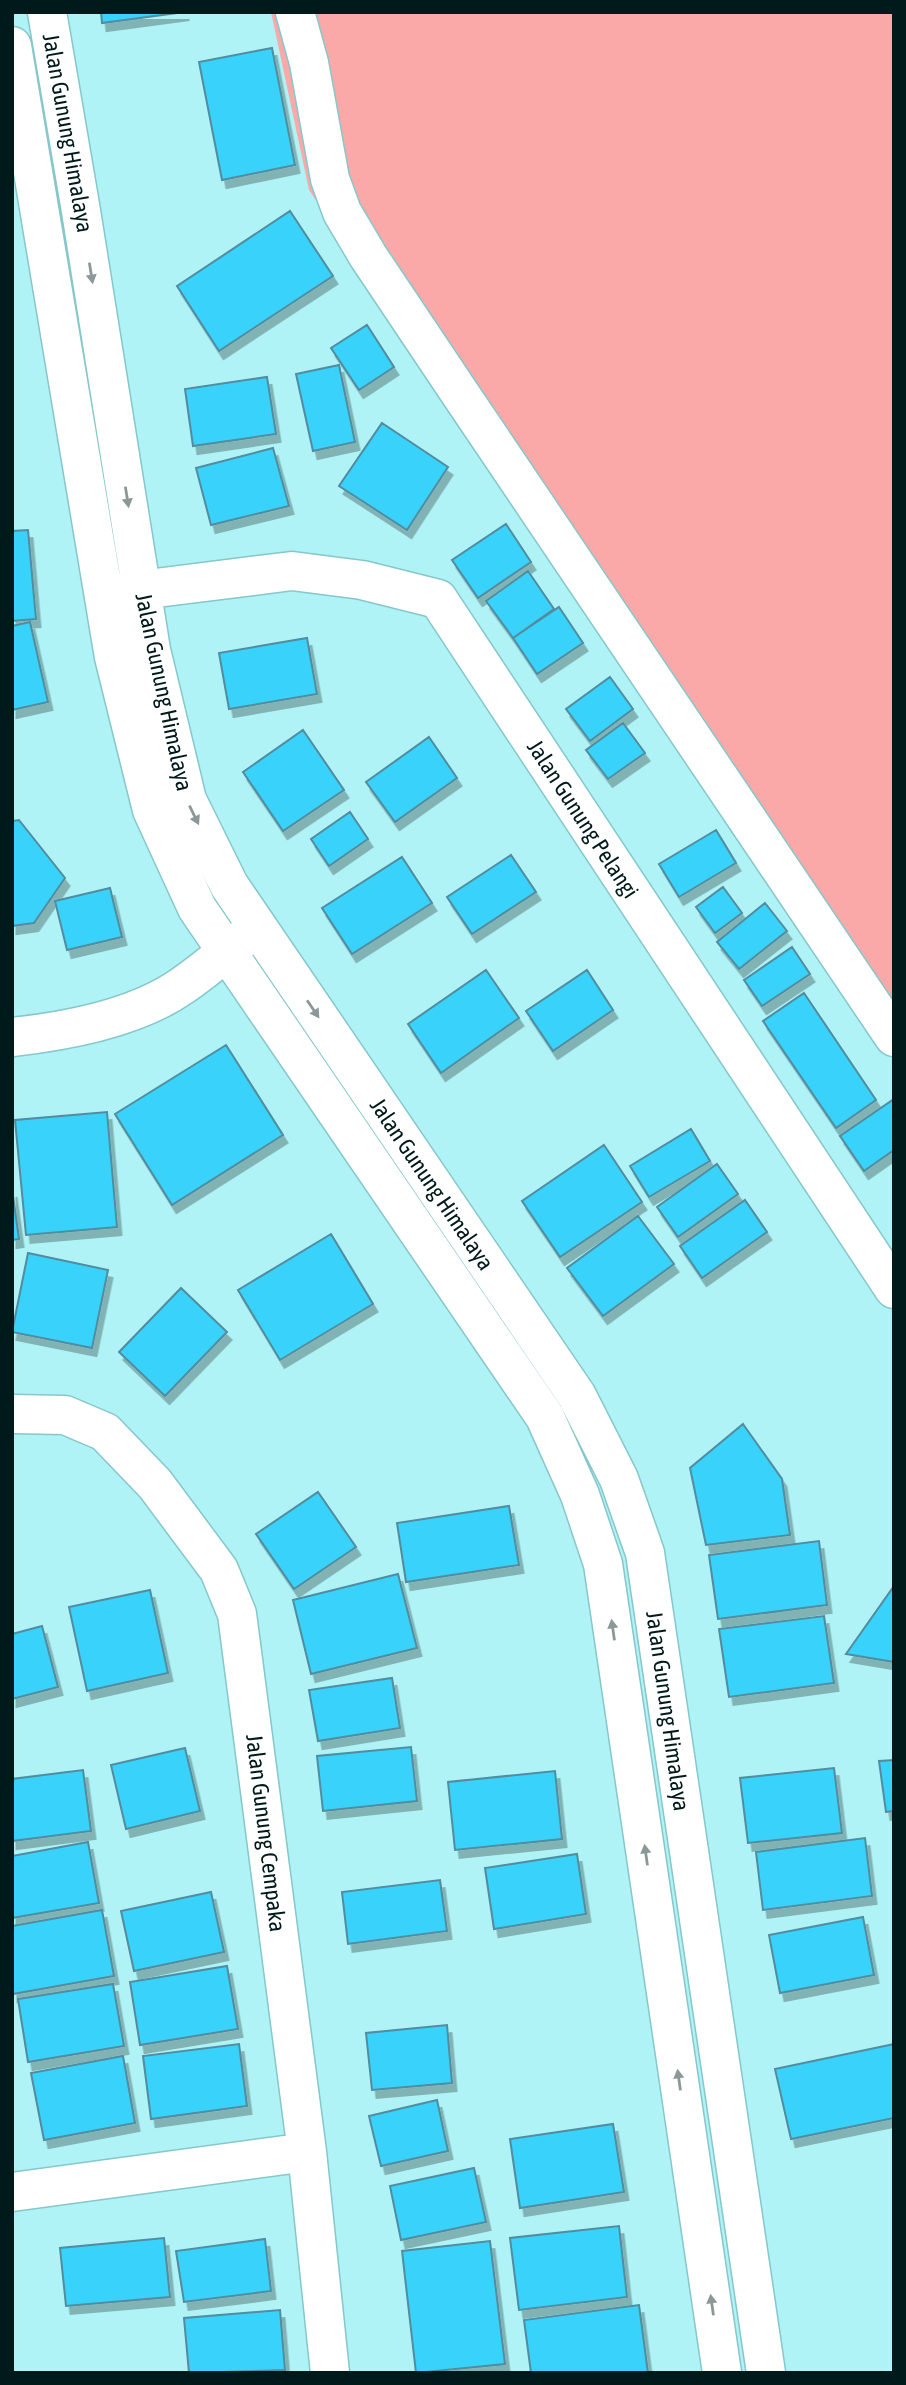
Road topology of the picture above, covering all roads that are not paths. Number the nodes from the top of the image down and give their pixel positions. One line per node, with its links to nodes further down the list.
1 (47, 12): 4 (street, Jalan Gunung Himalaya)
2 (295, 12): 11 (street)
3 (12, 46): 5 (street, Jalan Gunung Himalaya)
4 (81, 211): 5 (street); 6 (street, Jalan Gunung Himalaya, one-way to 6)
5 (27, 220): 7 (street, Jalan Gunung Himalaya)
6 (141, 588): 7 (street, Jalan Gunung Pelangi); 8 (street, Jalan Gunung Himalaya, one-way to 8); 12 (street, Jalan Gunung Pelangi)
7 (104, 595): 9 (street, Jalan Gunung Himalaya)
8 (257, 928): 9 (street); 18 (street, Jalan Gunung Himalaya, one-way to 18)
9 (227, 951): 10 (street); 17 (street, Jalan Gunung Himalaya, one-way to 9)
10 (12, 1037)
11 (894, 1037)
12 (894, 1289)
13 (12, 1415): 14 (street, Jalan Gunung Cempaka)
14 (307, 2152): 15 (street); 16 (street, Jalan Gunung Cempaka)
15 (12, 2192)
16 (330, 2373)
17 (722, 2373)
18 (766, 2373)

